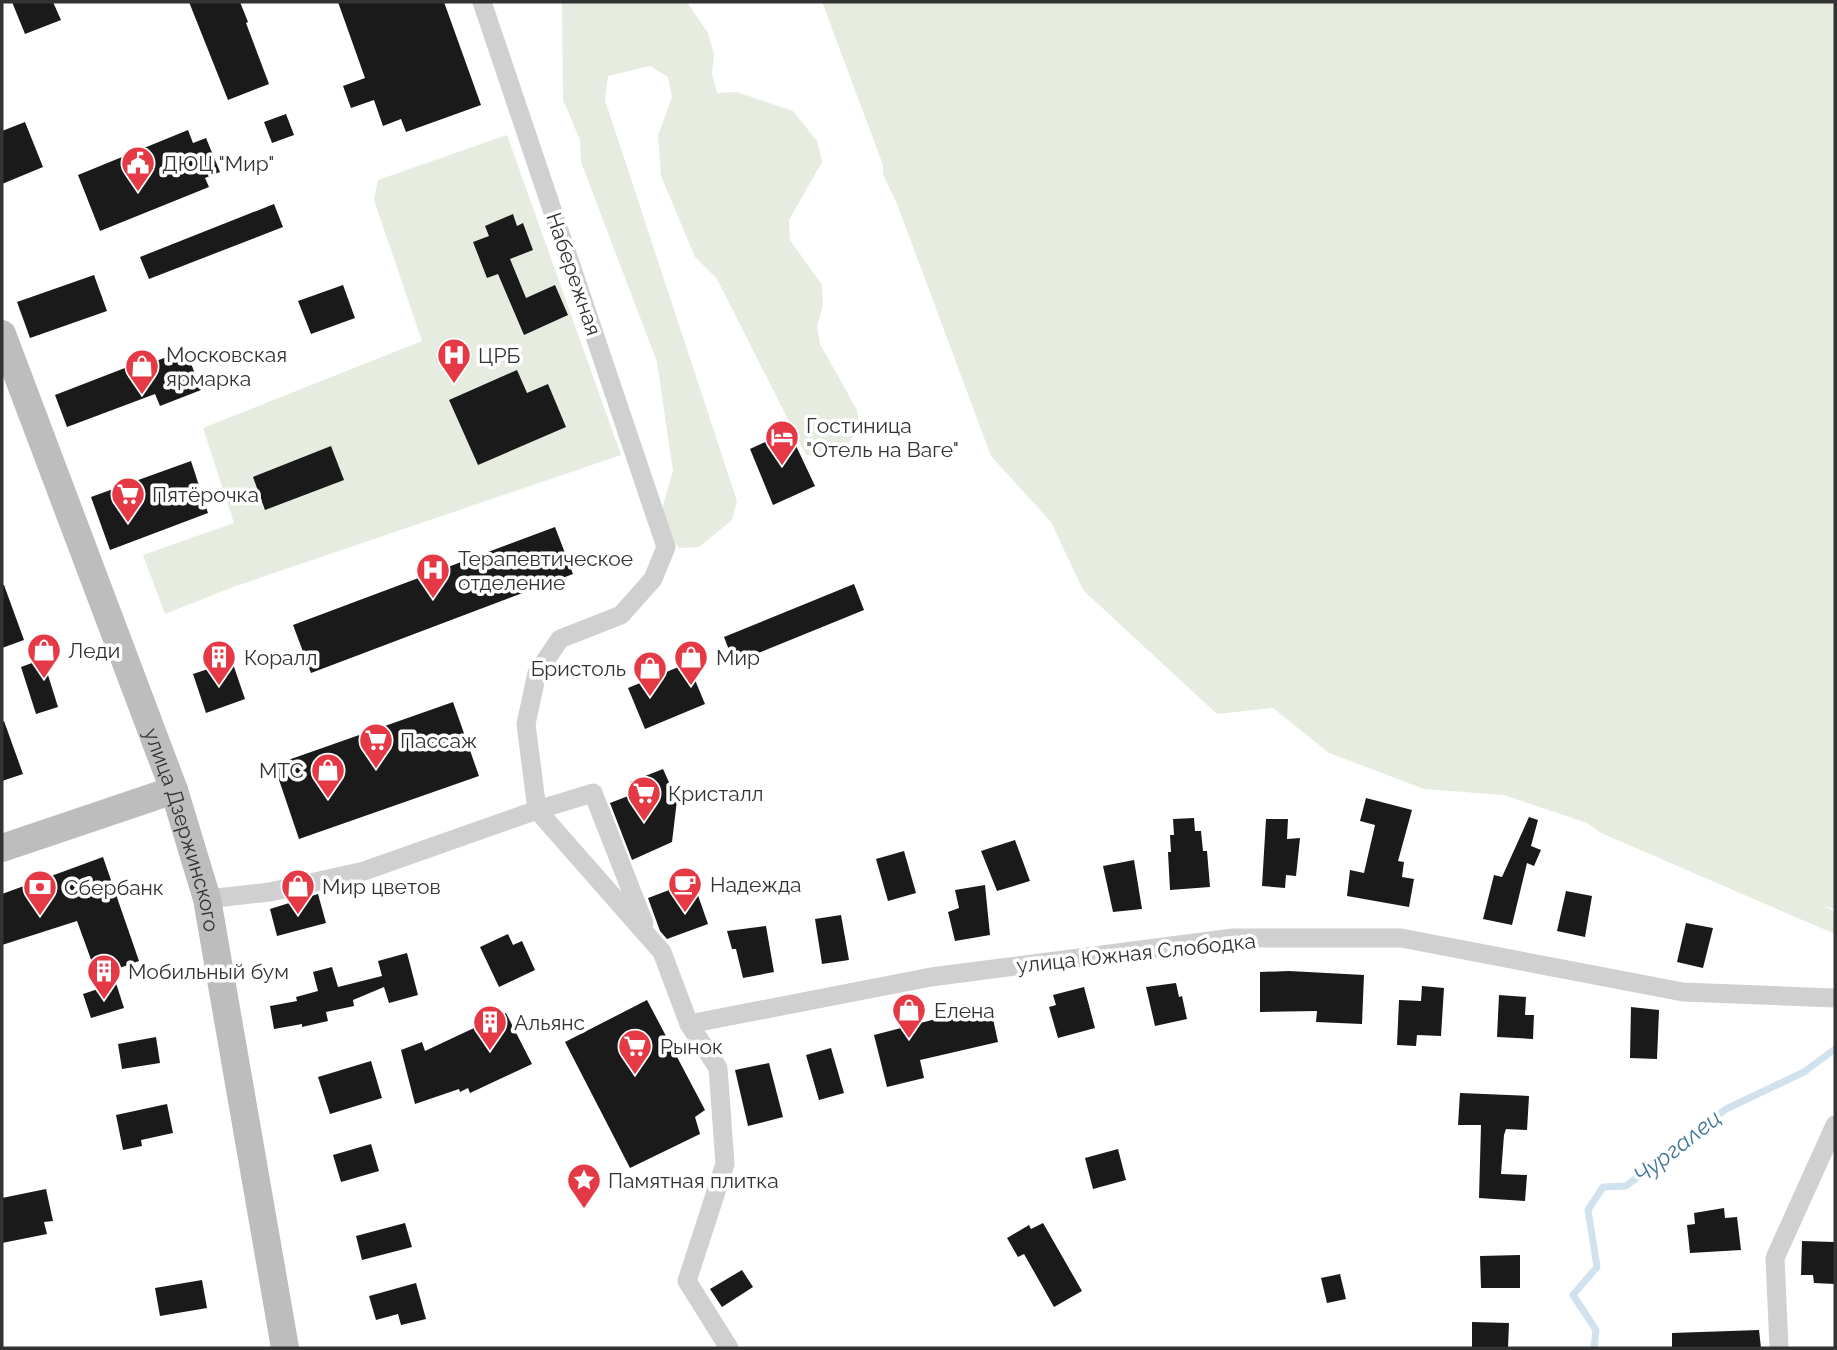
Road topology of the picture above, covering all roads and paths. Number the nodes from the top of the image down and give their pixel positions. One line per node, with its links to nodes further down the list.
1 (482, 2): 4 (street, Набережная)
2 (2, 334): 3 (main road, улица Дзержинского)
3 (174, 790): 5 (main road); 6 (main road, улица Дзержинского)
4 (537, 810): 6 (street); 7 (street); 7 (street)
5 (2, 848)
6 (207, 899): 11 (main road, улица Дзержинского)
7 (649, 935): 9 (street)
8 (1835, 998): 9 (street, улица Южная Слободка)
9 (689, 1024): 12 (street)
10 (1835, 1125): 13 (street)
11 (285, 1348)
12 (729, 1348)
13 (1779, 1348)

